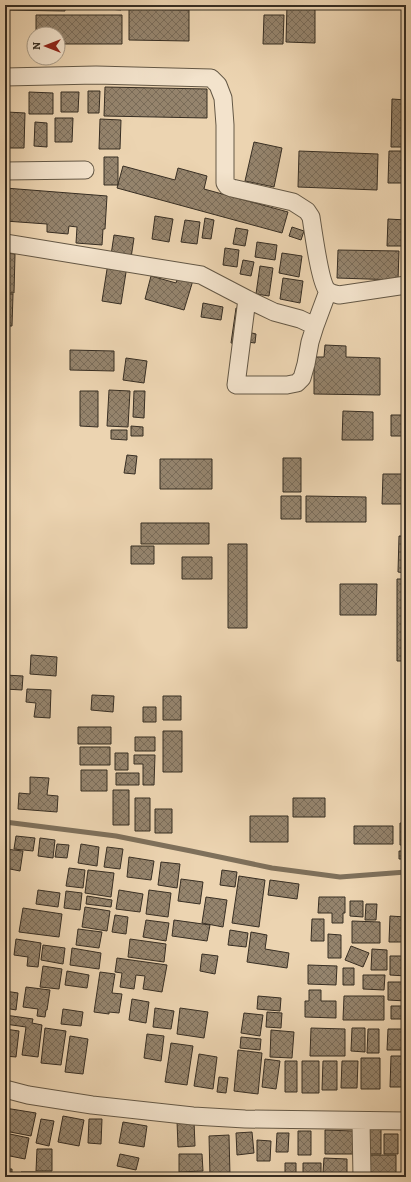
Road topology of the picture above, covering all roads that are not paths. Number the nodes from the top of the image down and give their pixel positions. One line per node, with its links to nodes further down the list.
1 (5, 77): 6 (street)
2 (85, 170): 3 (street)
3 (5, 171)
4 (5, 243): 7 (street)
5 (406, 285): 6 (street)
6 (328, 291): 8 (street)
7 (247, 299): 8 (street); 8 (street)
8 (315, 326)
9 (5, 1089): 10 (street)
10 (361, 1121): 11 (street); 12 (street)
11 (406, 1121)
12 (362, 1177)

